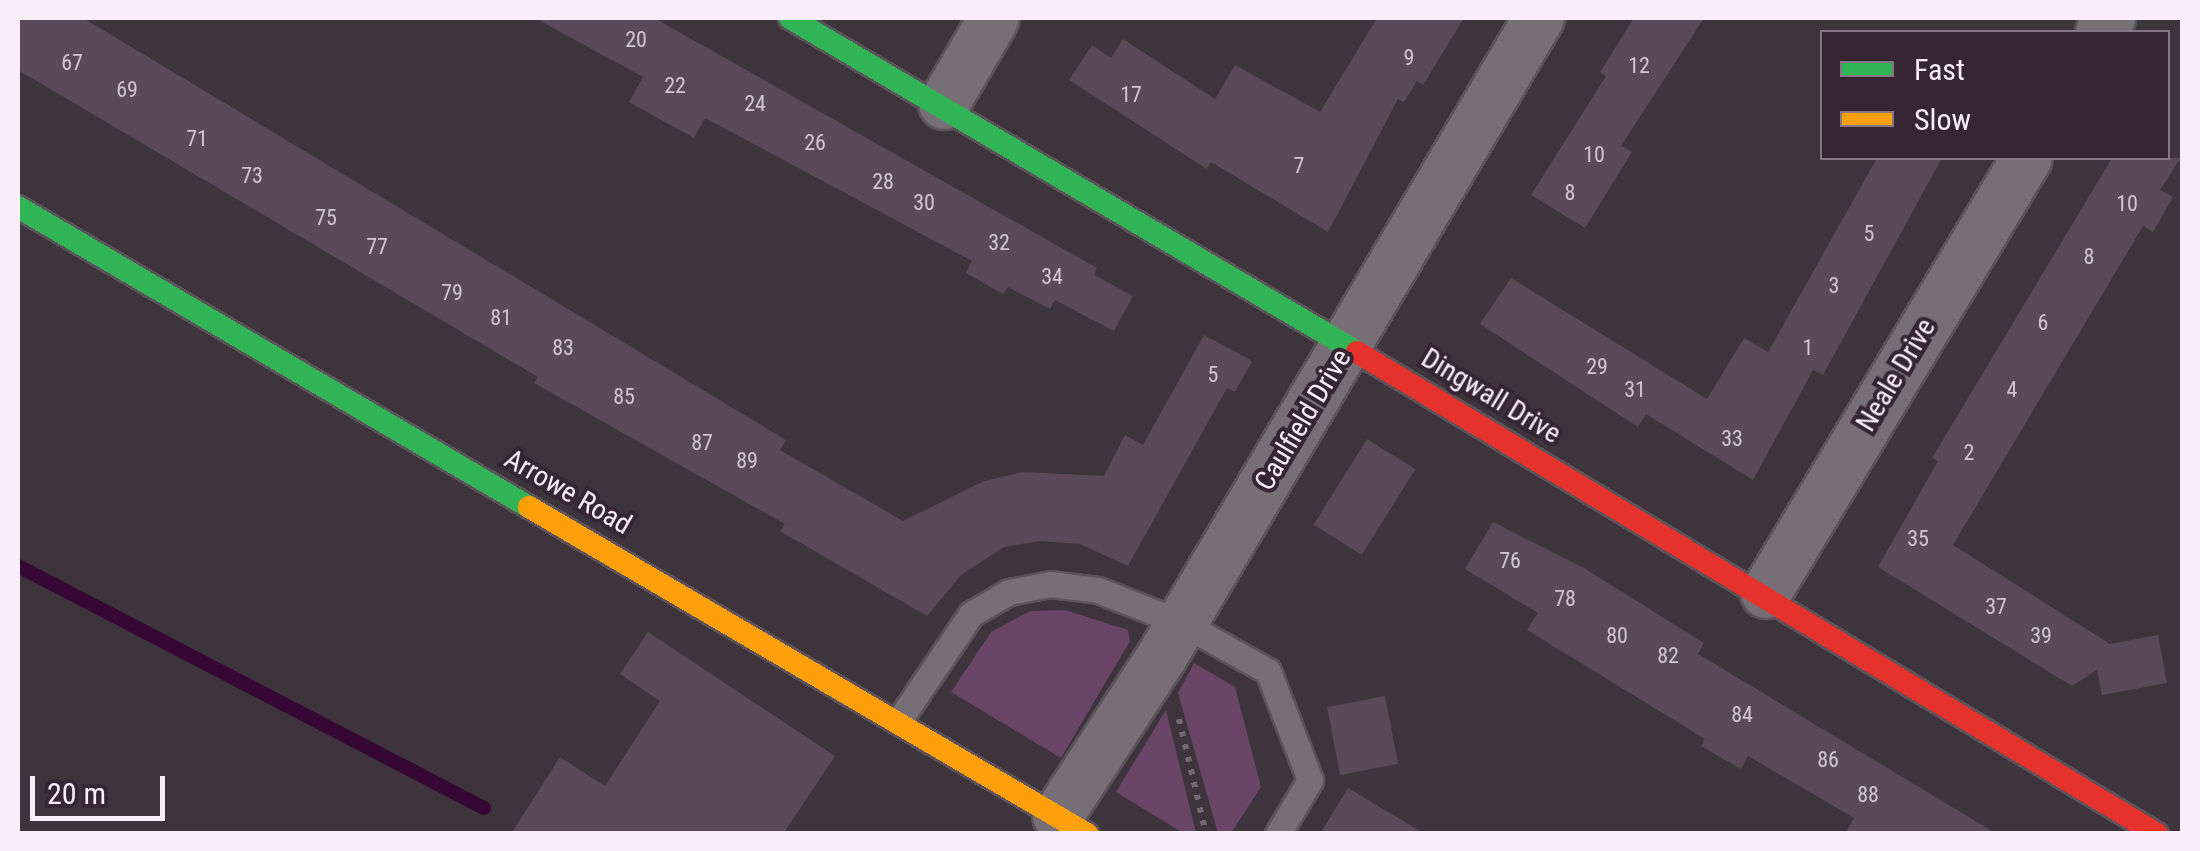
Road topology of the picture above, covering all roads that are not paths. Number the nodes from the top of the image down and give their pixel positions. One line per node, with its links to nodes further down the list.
1 (790, 18): 4 (street, Dingwall Drive)
2 (994, 18): 4 (street)
3 (1539, 18): 7 (street, Caulfield Drive)
4 (944, 104): 7 (street, Dingwall Drive)
5 (2026, 160): 8 (street, Neale Drive)
6 (18, 207): 10 (street, Arrowe Road)
7 (1347, 346): 8 (street, Dingwall Drive); 9 (street, Caulfield Drive)
8 (1766, 593): 13 (street, Dingwall Drive)
9 (1173, 639): 10 (lane); 11 (street, Caulfield Drive); 12 (lane)
10 (900, 720): 11 (street, Arrowe Road)
11 (1072, 825)
12 (1278, 834)
13 (2157, 834)

